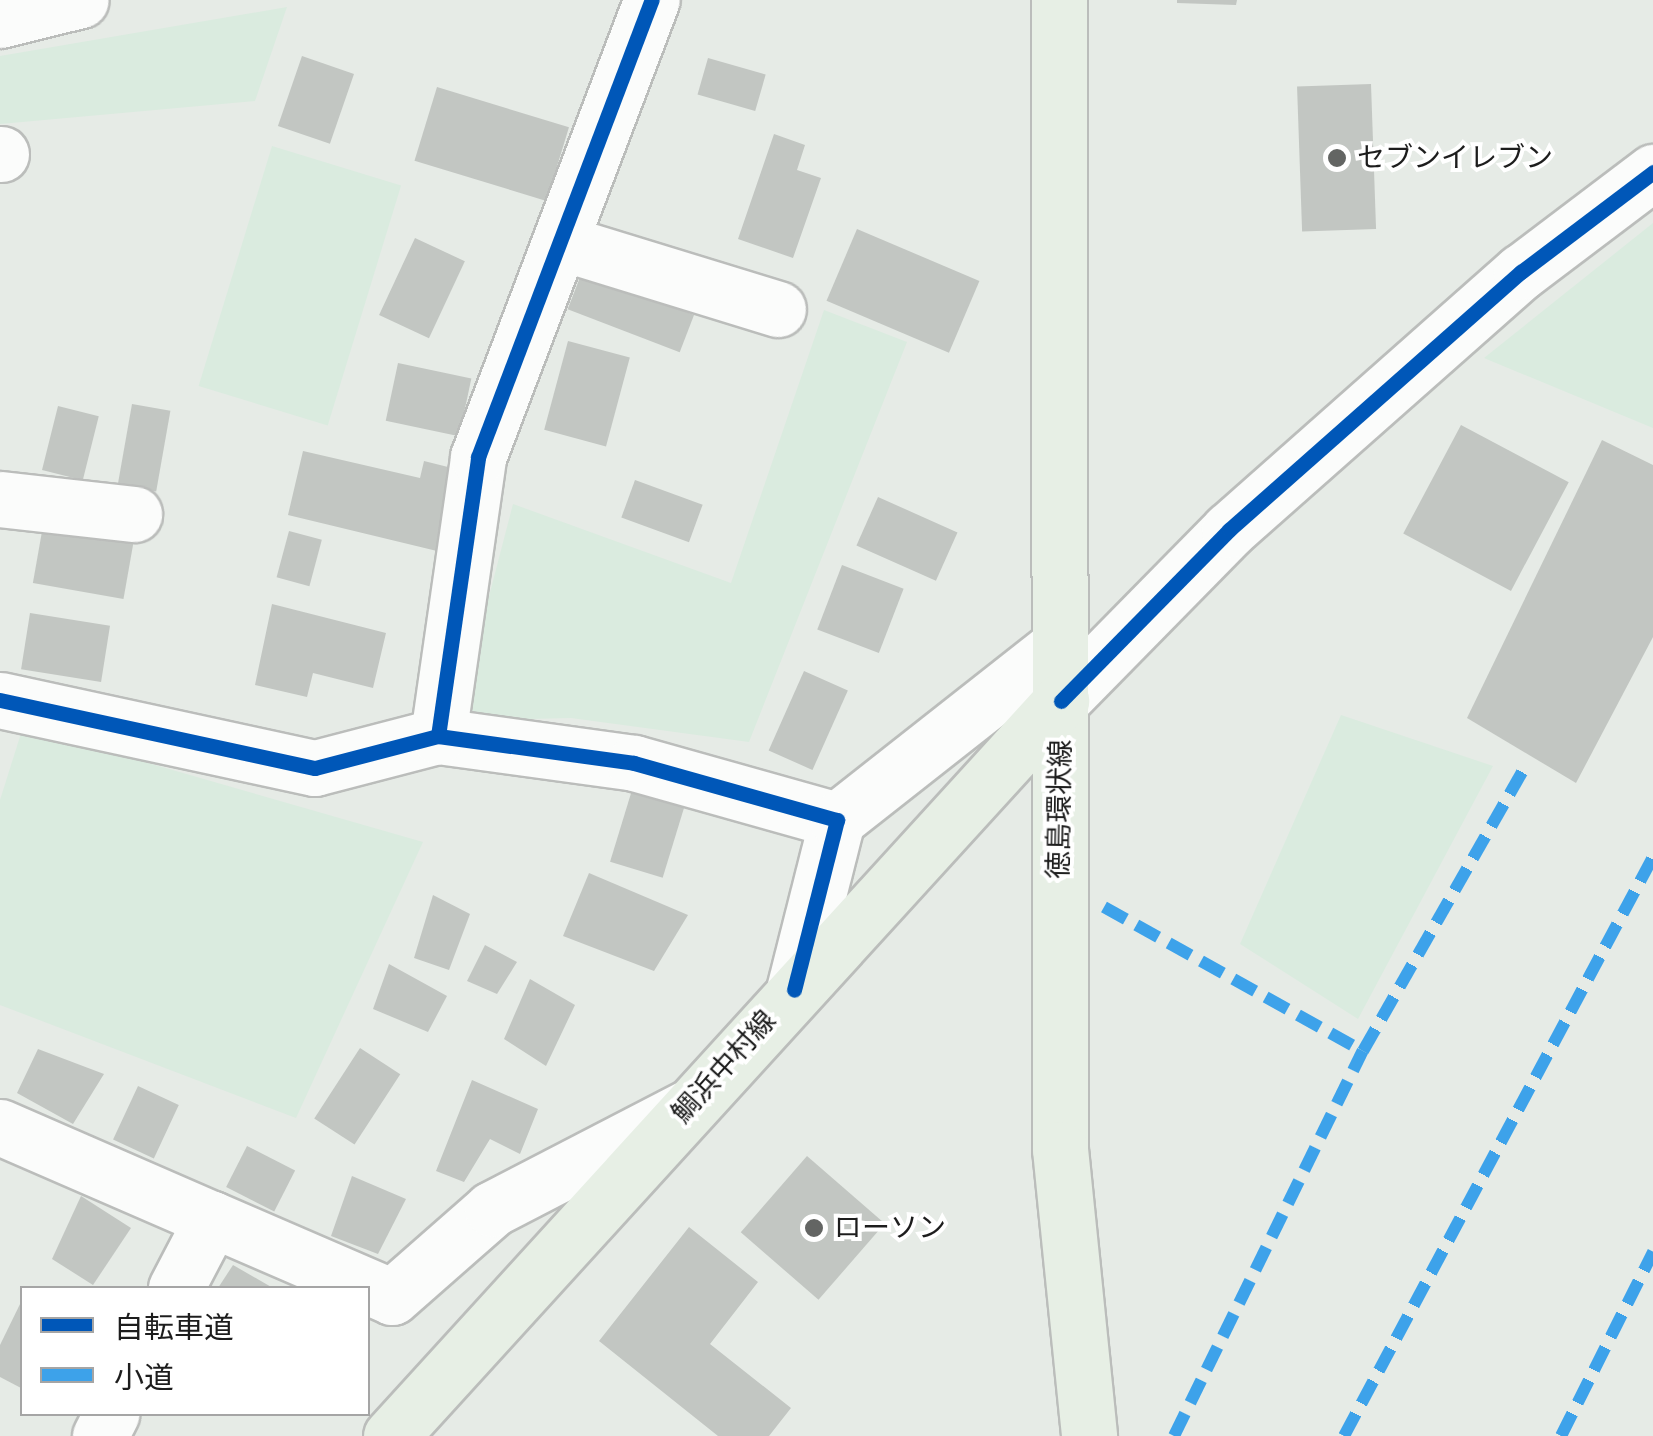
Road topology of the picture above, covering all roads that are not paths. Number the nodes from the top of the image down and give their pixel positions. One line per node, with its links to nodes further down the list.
1 (81, 0): 4 (street)
2 (652, 0): 6 (street)
3 (1059, 0): 10 (main road, 徳島環状線)
4 (0, 20)
5 (1653, 172): 12 (street)
6 (560, 242): 7 (street); 13 (street)
7 (778, 309)
8 (0, 499): 9 (street)
9 (134, 514)
10 (1059, 645): 12 (main road, 徳島環状線); 14 (street)
11 (0, 700): 13 (street)
12 (1061, 701): 15 (main road, 鯛浜中村線); 23 (main road, 徳島環状線)
13 (438, 736): 14 (street)
14 (837, 820): 15 (street)
15 (794, 990): 16 (main road, 鯛浜中村線)
16 (687, 1108): 21 (street); 22 (main road, 鯛浜中村線)
17 (0, 1127): 18 (street)
18 (212, 1219): 19 (street); 20 (street)
19 (177, 1286)
20 (365, 1286)
21 (370, 1288)
22 (391, 1436)
23 (1089, 1436)

